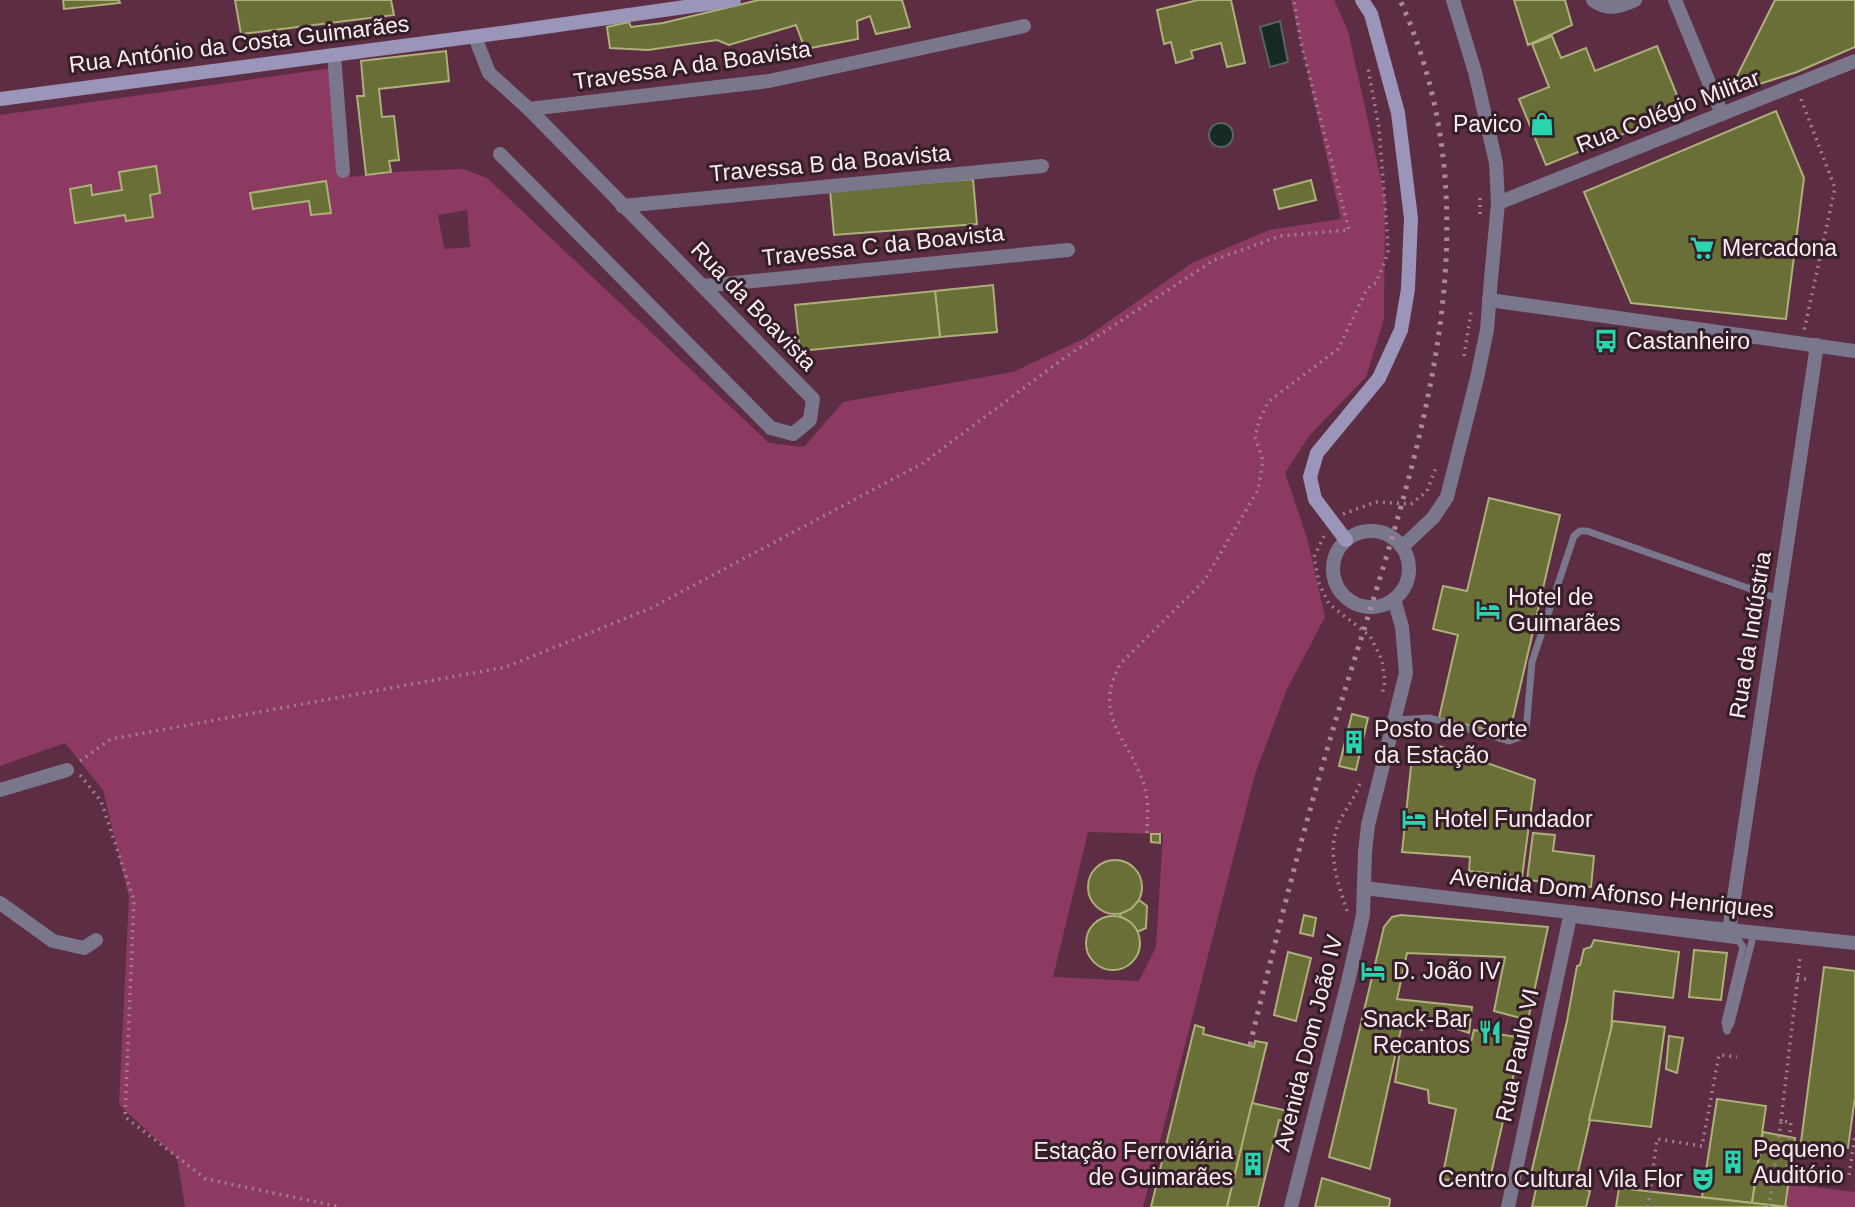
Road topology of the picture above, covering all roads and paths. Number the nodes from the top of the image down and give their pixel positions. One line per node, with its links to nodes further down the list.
1 (734, 0): 9 (main road, Rua António da Costa Guimarães)
2 (1294, 0): 33 (path)
3 (1362, 0): 28 (main road)
4 (1453, 0): 20 (street)
5 (1593, 0): 6 (street)
6 (1635, 0)
7 (1675, 0): 16 (street)
8 (1024, 26): 15 (street, Travessa A da Boavista)
9 (475, 37): 10 (main road, Rua António da Costa Guimarães); 15 (street, Rua da Boavista)
10 (334, 55): 14 (main road, Rua António da Costa Guimarães); 19 (street)
11 (1366, 57): 35 (path)
12 (1855, 61): 13 (street, Rua Colégio Militar)
13 (1795, 86): 16 (street, Rua Colégio Militar); 25 (path)
14 (0, 99)
15 (529, 109): 21 (street, Rua da Boavista)
16 (1722, 114): 20 (street, Rua Colégio Militar)
17 (500, 154): 23 (street, Rua da Boavista)
18 (1042, 166): 21 (street, Travessa B da Boavista)
19 (343, 171)
20 (1498, 202): 24 (street)
21 (622, 206): 23 (street, Rua da Boavista)
22 (1068, 250): 23 (street, Travessa C da Boavista)
23 (703, 286)
24 (1489, 300): 25 (street); 29 (street)
25 (1802, 343): 26 (street)
26 (1817, 345): 27 (street); 30 (street, Rua da Indústria)
27 (1855, 351)
28 (1346, 540): 29 (street); 31 (street)
29 (1402, 547): 31 (street)
30 (1779, 598): 32 (lane); 39 (street, Rua da Indústria)
31 (1395, 599): 32 (street, Avenida Dom João IV)
32 (1395, 720): 36 (street, Avenida Dom João IV)
33 (70, 768): 34 (street); 49 (path)
34 (0, 790)
35 (1147, 833)
36 (1364, 888): 38 (street, Avenida Dom Afonso Henriques); 50 (street, Avenida Dom João IV)
37 (0, 903): 41 (street)
38 (1570, 916): 39 (street, Avenida Dom Afonso Henriques); 40 (lane); 51 (street, Rua Paulo VI)
39 (1729, 931): 40 (street, Avenida Dom Afonso Henriques)
40 (1754, 933): 42 (street, Avenida Dom Afonso Henriques)
41 (96, 940)
42 (1855, 943)
43 (1800, 958): 44 (path)
44 (1797, 978): 45 (path); 47 (path)
45 (1807, 979)
46 (1737, 1057): 52 (path)
47 (1781, 1121): 48 (path); 53 (path)
48 (1855, 1135)
49 (341, 1207)
50 (1291, 1207)
51 (1508, 1207)
52 (1648, 1207)
53 (1769, 1207)

